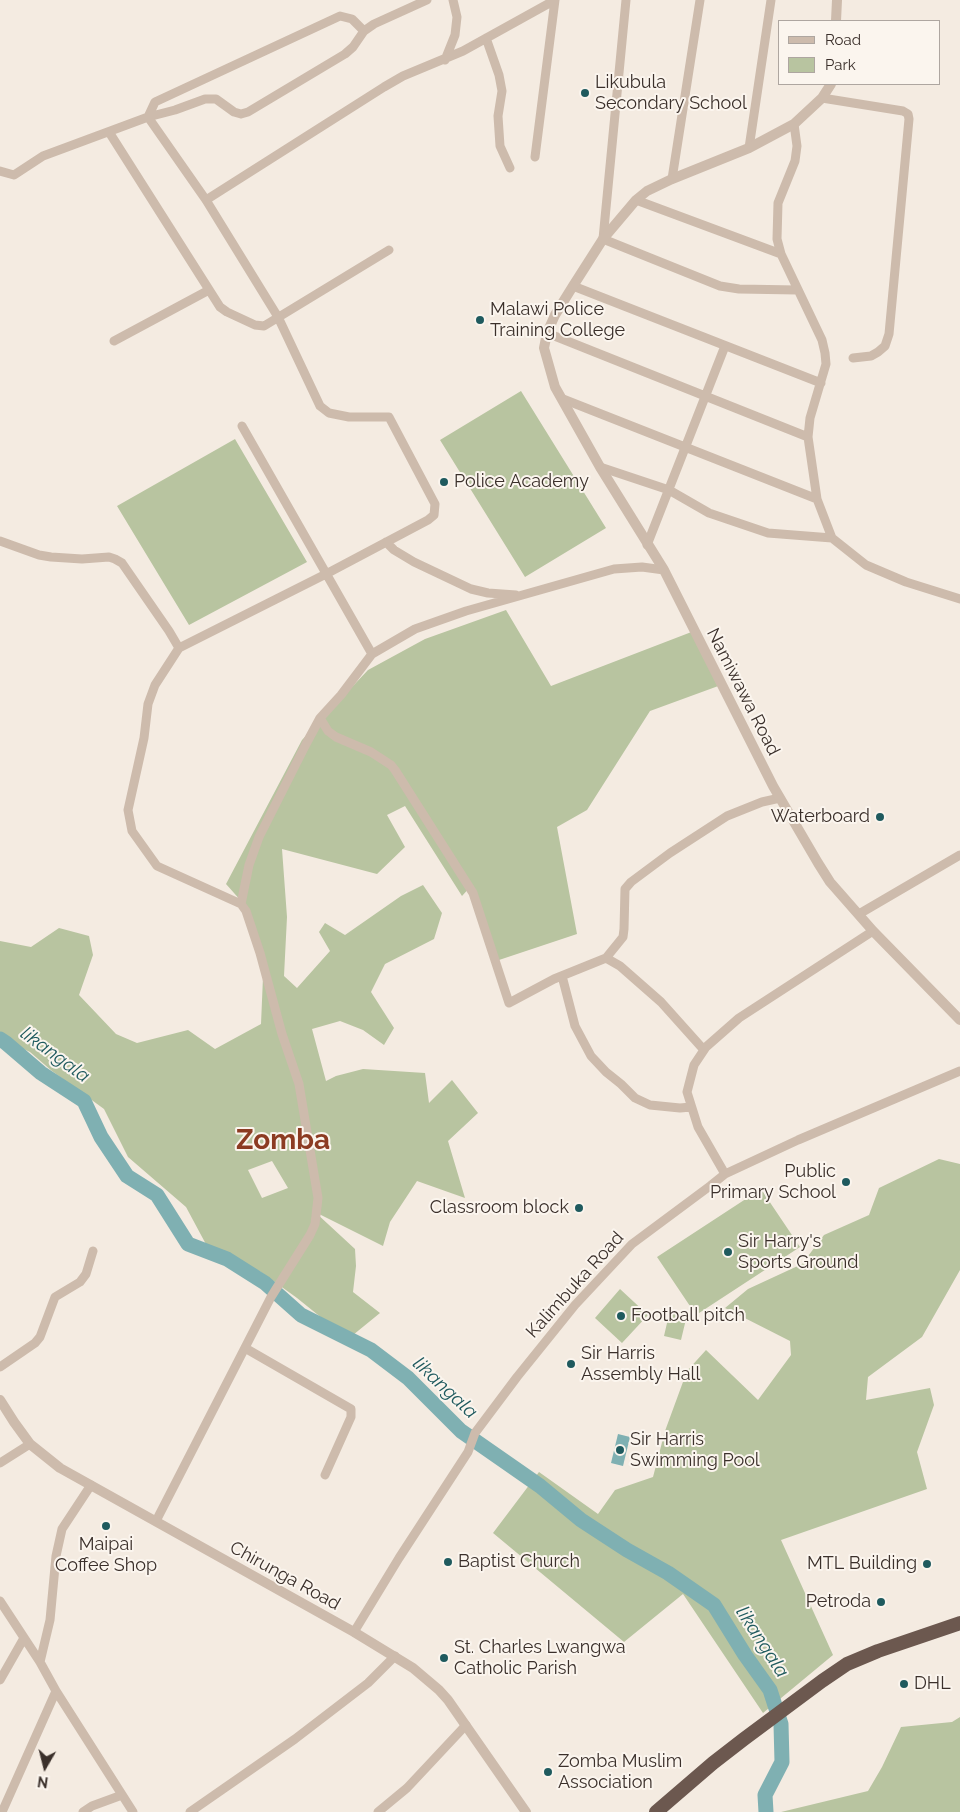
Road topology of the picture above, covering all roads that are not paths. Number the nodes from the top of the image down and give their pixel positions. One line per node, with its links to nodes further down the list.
1 (427, 0): 8 (street)
2 (453, 0): 10 (street)
3 (626, 0): 23 (street)
4 (700, 0): 20 (street)
5 (772, 0): 16 (street)
6 (837, 0): 7 (street)
7 (836, 20)
8 (364, 31): 13 (street); 13 (street)
9 (486, 38): 10 (street); 17 (street); 18 (street)
10 (445, 60): 21 (street)
11 (829, 85): 12 (street)
12 (822, 98): 14 (street); 33 (street)
13 (148, 117): 15 (street); 21 (street)
14 (794, 124): 16 (street); 25 (street)
15 (109, 132): 19 (street); 27 (street)
16 (748, 148): 20 (street)
17 (535, 157)
18 (510, 168)
19 (0, 171)
20 (672, 179): 22 (street)
21 (206, 200): 29 (street)
22 (636, 200): 23 (street); 25 (street)
23 (604, 239): 26 (street); 28 (street)
24 (389, 250): 29 (street)
25 (781, 254): 28 (street)
26 (573, 286): 30 (street); 32 (street)
27 (209, 290): 29 (street); 31 (street)
28 (797, 290): 34 (street)
29 (278, 317): 45 (street)
30 (547, 333): 35 (street); 36 (street, Namiwawa Road)
31 (114, 341)
32 (725, 346): 34 (street); 35 (street)
33 (853, 358)
34 (821, 383): 38 (street)
35 (706, 396): 38 (street); 39 (street)
36 (563, 399): 39 (street); 40 (street, Namiwawa Road)
37 (242, 426): 48 (street)
38 (808, 437): 42 (street)
39 (686, 448): 41 (street); 42 (street)
40 (600, 467): 41 (street); 46 (street, Namiwawa Road)
41 (669, 490): 43 (street); 46 (street)
42 (817, 499): 43 (street)
43 (832, 538): 50 (street)
44 (0, 539): 51 (street)
45 (386, 542): 48 (street); 49 (street)
46 (647, 546): 47 (street, Namiwawa Road)
47 (664, 570): 49 (street); 54 (street, Namiwawa Road)
48 (326, 574): 51 (street); 52 (street)
49 (524, 595): 52 (street)
50 (960, 599)
51 (179, 648): 56 (street)
52 (372, 654): 53 (street)
53 (320, 718): 56 (street); 60 (street)
54 (780, 798): 57 (street, Namiwawa Road); 59 (street)
55 (960, 855): 57 (street)
56 (241, 904): 67 (street)
57 (859, 914): 58 (street, Namiwawa Road)
58 (873, 931): 61 (street, Namiwawa Road); 62 (street)
59 (606, 958): 60 (street); 62 (street)
60 (562, 976): 64 (street)
61 (960, 1020)
62 (704, 1050): 64 (street)
63 (960, 1071): 65 (street, Kalimbuka Road)
64 (691, 1107): 65 (street)
65 (725, 1174): 77 (street, Kalimbuka Road)
66 (93, 1251): 68 (street)
67 (245, 1348): 72 (street); 74 (street)
68 (0, 1367)
69 (0, 1400): 70 (street, Chirunga Road)
70 (30, 1444): 71 (street); 73 (street, Chirunga Road)
71 (0, 1464)
72 (325, 1476)
73 (91, 1486): 74 (street, Chirunga Road); 80 (street)
74 (156, 1521): 77 (street, Chirunga Road)
75 (0, 1601): 78 (street)
76 (960, 1623): 91 (highway)
77 (354, 1632): 79 (street, Chirunga Road)
78 (24, 1638): 80 (street); 81 (street)
79 (395, 1656): 83 (street, Chirunga Road); 88 (street)
80 (40, 1662): 82 (street)
81 (0, 1680)
82 (56, 1691): 84 (street); 85 (street)
83 (466, 1725): 89 (street); 90 (street, Chirunga Road)
84 (122, 1795): 86 (street); 87 (street)
85 (2, 1812)
86 (83, 1812)
87 (133, 1812)
88 (190, 1812)
89 (378, 1812)
90 (526, 1812)
91 (656, 1812)

